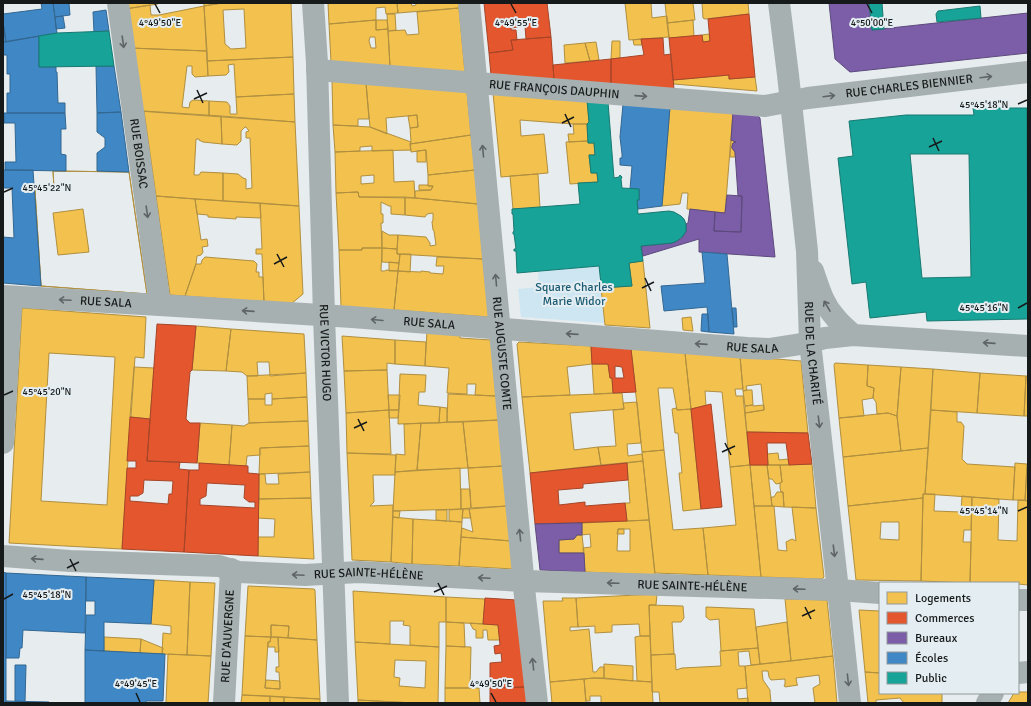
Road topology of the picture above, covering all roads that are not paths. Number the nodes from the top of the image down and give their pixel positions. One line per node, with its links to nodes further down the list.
1 (118, 3): 11 (street, RUE BOISSAC, one-way to 11)
2 (313, 3): 5 (street, RUE VICTOR HUGO)
3 (469, 3): 7 (street, RUE AUGUSTE COMTE)
4 (779, 3): 8 (street, RUE DE LA CHARITÉ)
5 (317, 70): 7 (street, RUE FRANÇOIS DAUPHIN); 12 (street, RUE VICTOR HUGO)
6 (1028, 72): 8 (street, RUE CHARLES BIENNIER, one-way to 6)
7 (477, 83): 8 (street, RUE FRANÇOIS DAUPHIN, one-way to 8); 13 (street, RUE AUGUSTE COMTE, one-way to 7)
8 (791, 102): 9 (street, RUE DE LA CHARITÉ)
9 (807, 251): 14 (street, one-way to 9); 15 (street, RUE DE LA CHARITÉ)
10 (7, 296): 11 (street, RUE SALA, one-way to 10); 17 (street)
11 (160, 305): 12 (street, RUE SALA, one-way to 11)
12 (324, 316): 13 (street, RUE SALA, one-way to 12); 20 (street, RUE VICTOR HUGO)
13 (500, 329): 15 (street, RUE SALA, one-way to 13); 21 (street, RUE AUGUSTE COMTE, one-way to 13)
14 (854, 334): 15 (street, RUE SALA); 16 (street, RUE SALA, one-way to 14)
15 (810, 342): 22 (street, RUE DE LA CHARITÉ, one-way to 22)
16 (1028, 346)
17 (3, 443)
18 (3, 556): 19 (street, RUE SAINTE-HÉLÈNE, one-way to 18)
19 (231, 569): 20 (street, RUE SAINTE-HÉLÈNE, one-way to 19); 25 (street, RUE D'AUVERGNE)
20 (333, 574): 21 (street, RUE SAINTE-HÉLÈNE, one-way to 20); 26 (street, RUE VICTOR HUGO)
21 (524, 581): 22 (street, RUE SAINTE-HÉLÈNE, one-way to 21); 27 (street, RUE AUGUSTE COMTE, one-way to 21)
22 (838, 590): 23 (street, RUE SAINTE-HÉLÈNE); 28 (street, RUE DE LA CHARITÉ, one-way to 28)
23 (879, 593)
24 (992, 694): 29 (street)
25 (224, 703)
26 (338, 703)
27 (537, 703)
28 (850, 703)
29 (987, 703)

